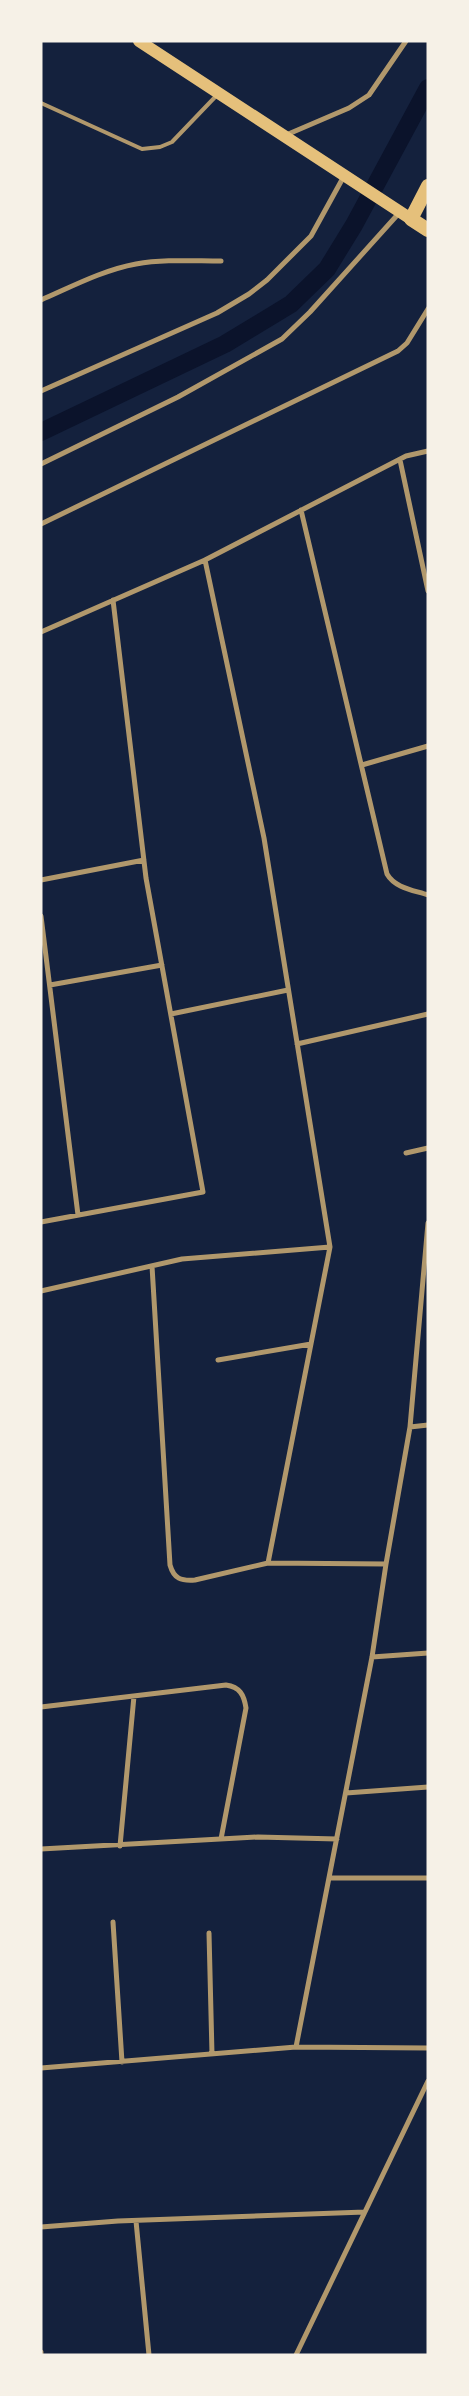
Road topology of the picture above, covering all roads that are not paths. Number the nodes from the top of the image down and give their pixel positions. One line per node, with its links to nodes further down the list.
1 (139, 41): 3 (main road)
2 (406, 41): 5 (street)
3 (219, 94): 4 (lane); 5 (main road)
4 (41, 103)
5 (284, 136): 6 (main road)
6 (348, 178): 8 (main road); 13 (street)
7 (428, 186): 8 (highway)
8 (406, 215): 9 (highway); 16 (street)
9 (428, 230)
10 (221, 261): 11 (street)
11 (41, 300)
12 (428, 308): 18 (street)
13 (41, 391)
14 (428, 451): 15 (street)
15 (400, 460): 17 (street); 20 (street)
16 (41, 464)
17 (301, 510): 19 (street); 24 (street)
18 (41, 524)
19 (205, 560): 21 (street); 31 (street)
20 (428, 591)
21 (114, 600): 22 (street); 25 (street)
22 (41, 632)
23 (428, 746): 24 (street)
24 (362, 765): 27 (street)
25 (144, 860): 26 (street); 29 (street)
26 (41, 880)
27 (428, 896)
28 (41, 916): 30 (street)
29 (162, 965): 30 (street); 32 (street)
30 (50, 984): 37 (street)
31 (288, 990): 32 (street); 34 (street)
32 (171, 1014): 37 (street)
33 (428, 1014): 34 (street)
34 (297, 1044): 40 (street)
35 (428, 1148): 36 (street)
36 (406, 1153)
37 (78, 1215): 38 (street)
38 (41, 1222)
39 (428, 1224): 46 (street)
40 (330, 1246): 41 (street); 43 (street)
41 (152, 1266): 42 (street); 47 (street)
42 (41, 1291)
43 (311, 1344): 44 (street); 47 (street)
44 (218, 1360)
45 (428, 1425): 46 (street)
46 (410, 1427): 48 (street)
47 (268, 1563): 48 (street)
48 (386, 1564): 50 (street)
49 (428, 1653): 50 (street)
50 (372, 1656): 54 (street)
51 (134, 1696): 52 (street); 55 (street); 57 (street)
52 (41, 1707)
53 (428, 1787): 54 (street)
54 (346, 1793): 56 (street)
55 (222, 1839): 56 (street); 57 (street)
56 (337, 1839): 59 (street)
57 (120, 1846): 58 (street)
58 (41, 1849)
59 (329, 1878): 60 (street); 63 (street)
60 (428, 1878)
61 (113, 1922): 66 (street)
62 (209, 1933): 65 (street)
63 (296, 2046): 64 (street); 65 (street)
64 (428, 2048)
65 (212, 2054): 66 (street)
66 (122, 2062): 67 (street)
67 (41, 2068)
68 (428, 2081): 69 (street)
69 (365, 2212): 70 (street); 73 (street)
70 (136, 2221): 71 (street); 72 (street)
71 (41, 2227)
72 (149, 2355)
73 (296, 2355)

